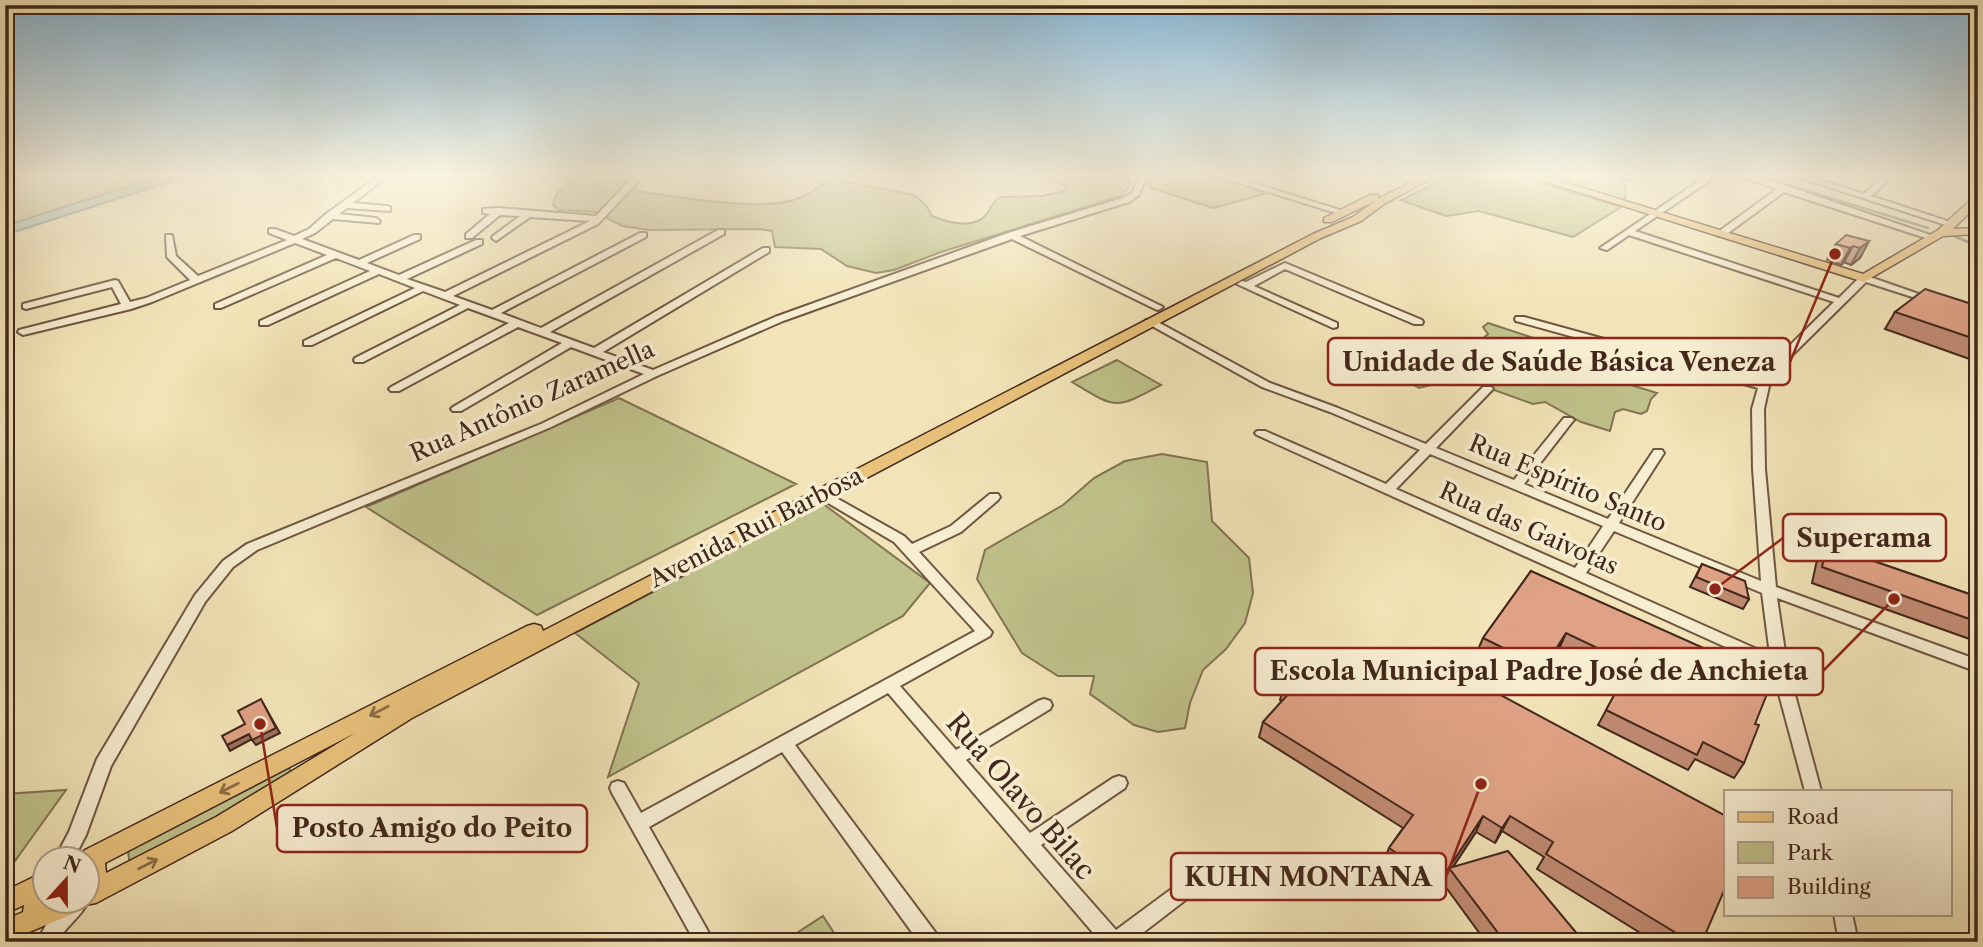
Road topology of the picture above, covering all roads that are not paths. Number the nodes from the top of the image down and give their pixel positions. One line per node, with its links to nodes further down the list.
1 (326, 219): 29 (street)
2 (359, 219): 15 (street)
3 (489, 219): 25 (street)
4 (520, 219): 28 (street)
5 (600, 219): 42 (street)
6 (1063, 219): 23 (street, Rua Antônio Zaramella)
7 (1330, 219): 50 (main road, Avenida Rui Barbosa)
8 (1355, 219): 38 (main road, Avenida Rui Barbosa)
9 (1648, 219): 20 (street)
10 (1673, 219): 21 (main road)
11 (1741, 219): 21 (street)
12 (1884, 219): 24 (street)
13 (1937, 219): 16 (street)
14 (1958, 219): 16 (main road)
15 (376, 221)
16 (1952, 224): 18 (main road); 24 (main road)
17 (272, 231): 29 (street)
18 (1977, 231): 24 (main road)
19 (721, 232): 57 (street)
20 (1628, 232): 31 (street); 43 (street)
21 (1721, 234): 36 (main road)
22 (643, 235): 49 (street)
23 (1011, 235): 50 (street, Rua Espírito Santo); 62 (street, Rua Antônio Zaramella)
24 (1935, 235): 36 (main road)
25 (469, 236)
26 (169, 237): 39 (street)
27 (418, 237): 34 (street)
28 (496, 238)
29 (294, 240): 33 (street); 39 (street)
30 (479, 242): 37 (street)
31 (1604, 248)
32 (766, 250): 60 (street)
33 (335, 255): 34 (street); 47 (street)
34 (358, 264): 35 (street)
35 (377, 271): 37 (street); 53 (street)
36 (1864, 278): 43 (street); 44 (street)
37 (399, 279): 41 (street)
38 (1232, 280): 40 (street); 50 (main road, Avenida Rui Barbosa)
39 (197, 281): 48 (street)
40 (1246, 286): 52 (street); 55 (street)
41 (422, 288): 42 (street); 58 (street)
42 (445, 296): 45 (street)
43 (1839, 301): 63 (street)
44 (1941, 303)
45 (467, 305): 49 (street); 61 (street)
46 (26, 306): 48 (street)
47 (218, 306)
48 (128, 307): 56 (street)
49 (492, 314): 54 (street)
50 (1154, 315): 69 (street, Rua Espírito Santo); 73 (main road, Avenida Rui Barbosa); 93 (main road, Avenida Rui Barbosa, one-way to 93)
51 (1520, 319): 63 (street)
52 (1418, 322)
53 (264, 323)
54 (517, 323): 57 (street); 64 (street)
55 (1333, 326)
56 (23, 332)
57 (542, 332): 59 (street)
58 (308, 343)
59 (570, 343): 60 (street); 66 (street)
60 (596, 352): 62 (street)
61 (359, 360)
62 (653, 374): 89 (street, Rua Antônio Zaramella)
63 (1763, 386): 78 (street)
64 (395, 389)
65 (1487, 389): 69 (street)
66 (457, 409)
67 (1568, 419): 71 (street)
68 (1261, 433): 72 (street, Rua das Gaivotas)
69 (1428, 449): 71 (street, Rua Espírito Santo); 72 (street)
70 (1658, 453): 75 (street)
71 (1516, 486): 75 (street, Rua Espírito Santo)
72 (1388, 490): 77 (street, Rua das Gaivotas)
73 (821, 494): 76 (street); 95 (main road, Avenida Rui Barbosa, one-way to 73)
74 (994, 497): 76 (street)
75 (1611, 525): 77 (street); 78 (street, Rua Espírito Santo)
76 (911, 550): 81 (street)
77 (1578, 575): 79 (street, Rua das Gaivotas)
78 (1769, 590): 79 (street); 80 (street, Rua Espírito Santo)
79 (1779, 664): 87 (street)
80 (1978, 666)
81 (889, 684): 83 (street); 84 (street, Rua Olavo Bilac)
82 (1044, 705): 84 (street)
83 (784, 743): 88 (street); 104 (street)
84 (954, 759): 90 (street, Rua Olavo Bilac)
85 (1119, 783): 90 (street)
86 (618, 788): 88 (street)
87 (1813, 790)
88 (638, 824): 103 (street)
89 (77, 835): 91 (street, Rua Antônio Zaramella); 92 (street)
90 (1028, 844): 105 (street, Rua Olavo Bilac)
91 (71, 846)
92 (83, 846)
93 (102, 852)
94 (1199, 879): 105 (street)
95 (102, 886)
96 (32, 890): 97 (main road)
97 (5, 903)
98 (38, 916): 102 (main road)
99 (61, 916): 102 (main road)
100 (1843, 916): 106 (street)
101 (5, 932): 102 (main road)
102 (43, 933)
103 (705, 942)
104 (932, 942)
105 (1115, 942)
106 (1849, 942)

